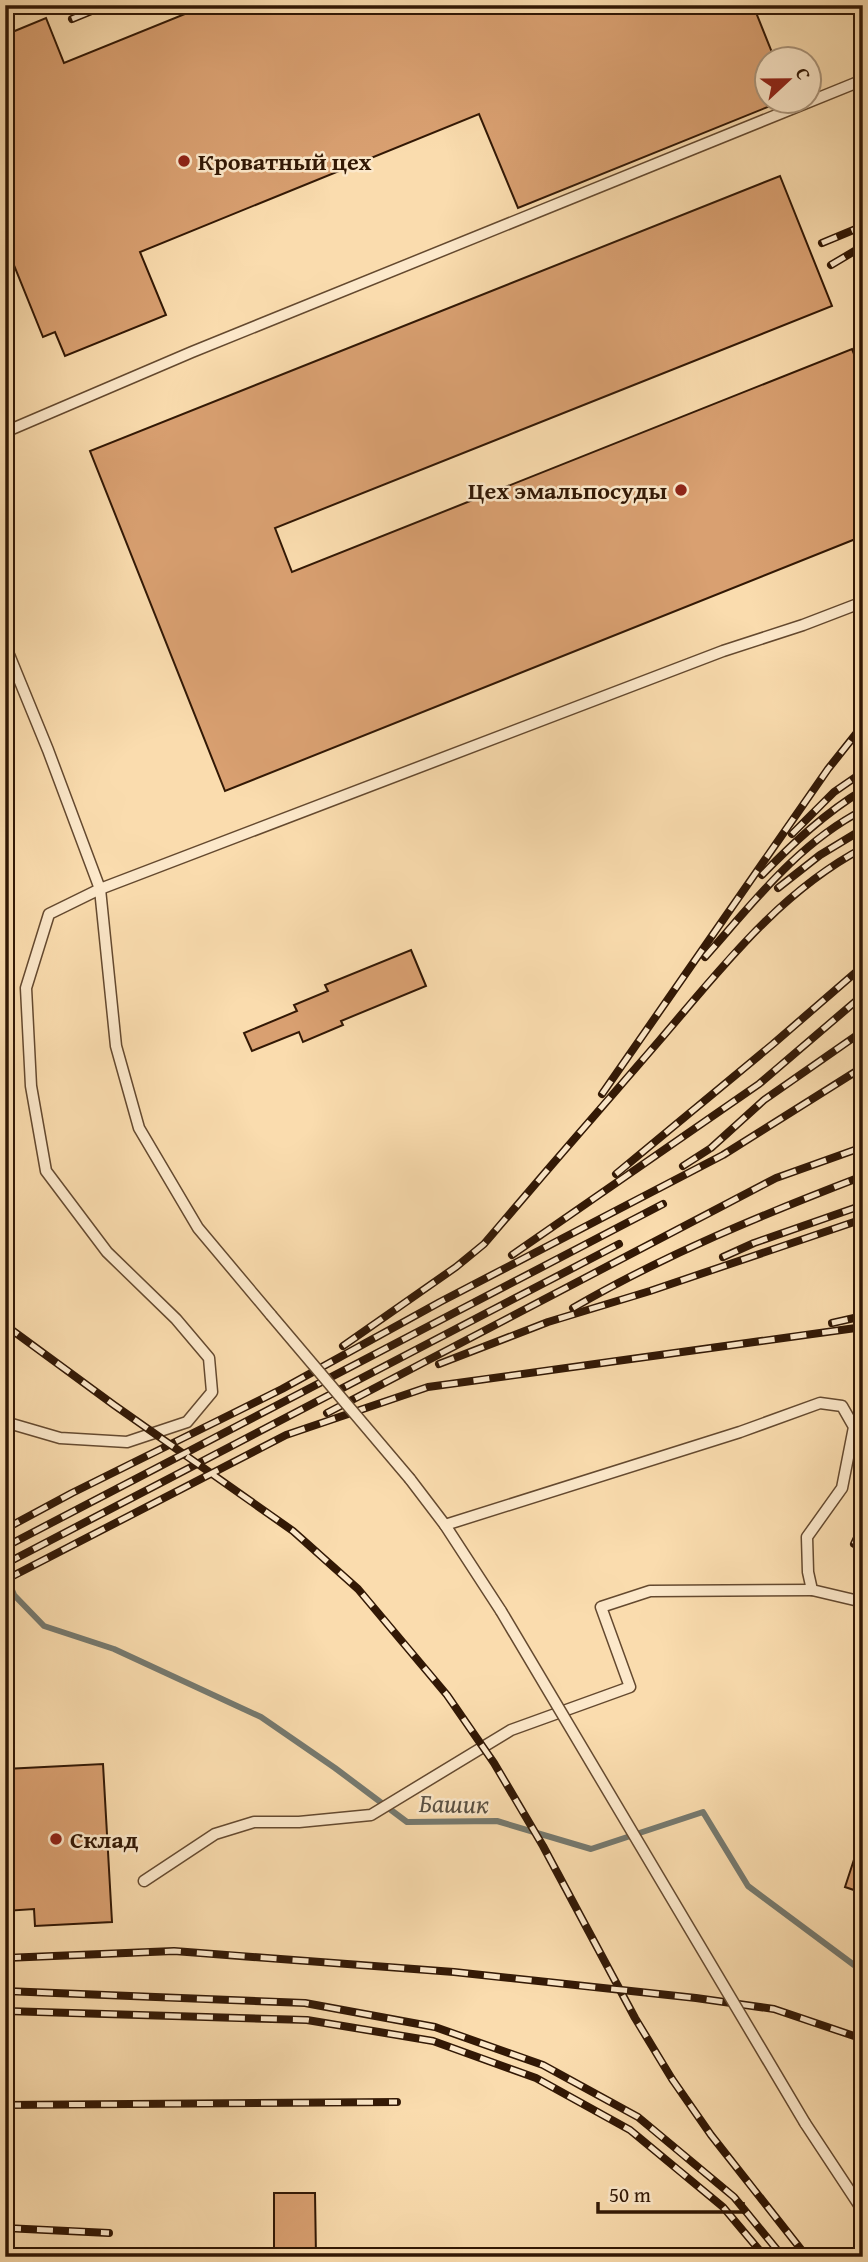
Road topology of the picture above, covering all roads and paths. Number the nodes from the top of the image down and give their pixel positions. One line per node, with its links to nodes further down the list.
1 (863, 80): 2 (lane)
2 (5, 432)
3 (863, 602): 5 (lane)
4 (5, 645): 5 (lane)
5 (100, 889): 6 (lane); 7 (lane, bridge)
6 (5, 1422)
7 (445, 1525): 8 (lane); 11 (lane, bridge)
8 (812, 1590): 9 (lane); 10 (lane)
9 (863, 1602)
10 (144, 1881)
11 (863, 2211)

